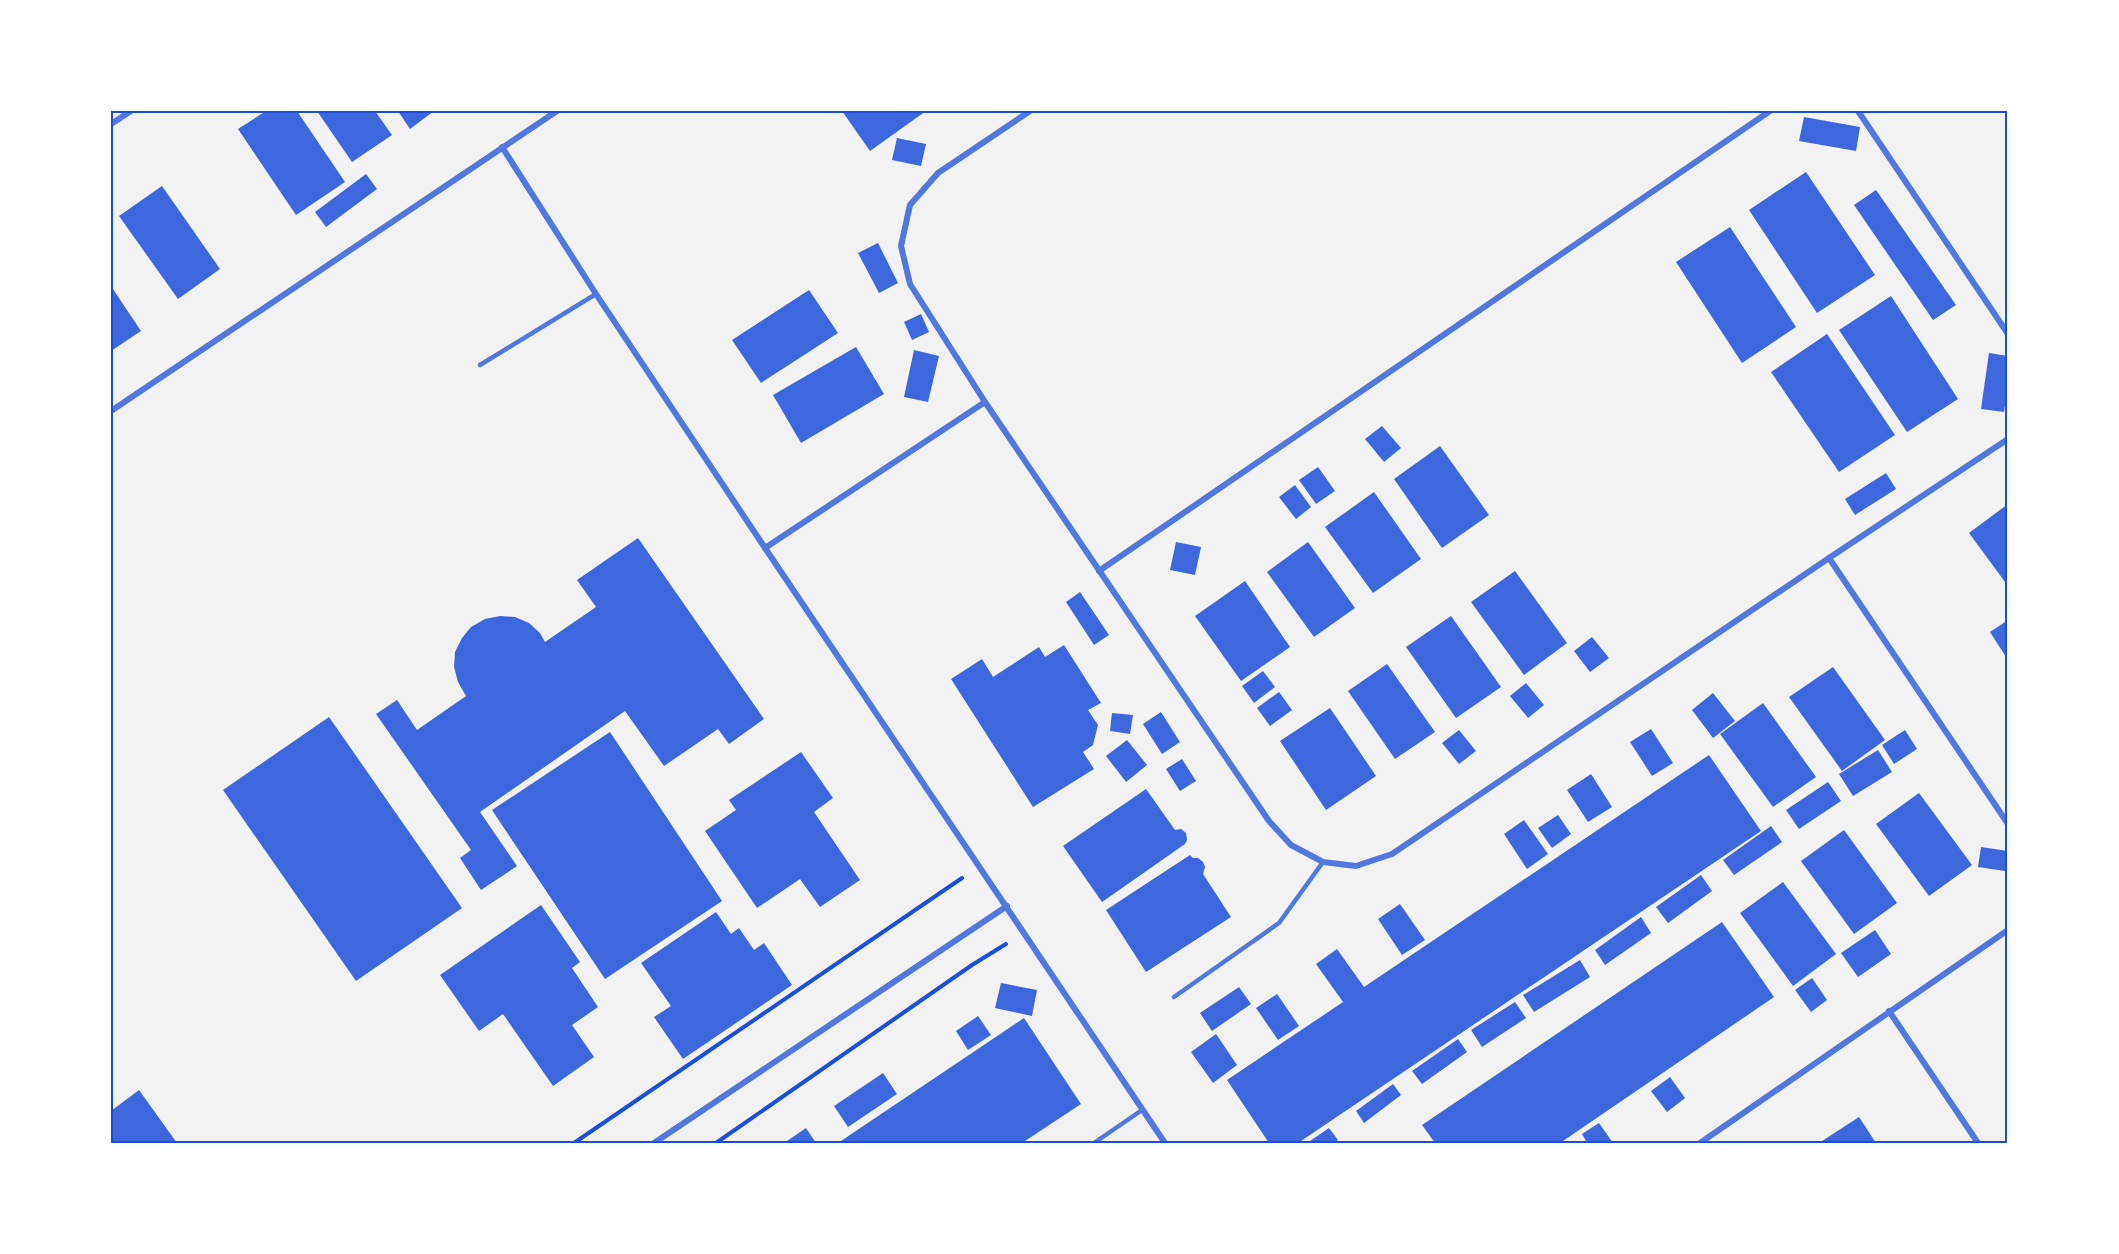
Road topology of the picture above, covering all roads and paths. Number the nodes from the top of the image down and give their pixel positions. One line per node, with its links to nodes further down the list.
1 (131, 111): 6 (street)
2 (557, 111): 7 (street)
3 (1030, 111): 11 (street)
4 (1770, 111): 16 (street)
5 (1858, 111): 9 (street)
6 (111, 124)
7 (502, 147): 8 (street); 12 (street)
8 (596, 294): 10 (lane); 14 (street)
9 (2008, 334)
10 (480, 365)
11 (985, 402): 14 (street); 16 (street)
12 (111, 411)
13 (2008, 440): 15 (street)
14 (765, 548): 20 (street)
15 (1829, 558): 17 (street); 18 (street)
16 (1099, 572): 18 (street)
17 (2008, 824)
18 (1323, 862): 23 (lane)
19 (968, 886): 26 (path)
20 (1007, 906): 21 (street); 25 (street)
21 (990, 918): 27 (street); 28 (path)
22 (2008, 930): 24 (street)
23 (1174, 998)
24 (1889, 1011): 31 (street); 32 (street)
25 (1142, 1110): 29 (lane); 30 (street)
26 (574, 1143)
27 (654, 1143)
28 (716, 1143)
29 (1094, 1143)
30 (1165, 1143)
31 (1700, 1143)
32 (1978, 1143)

